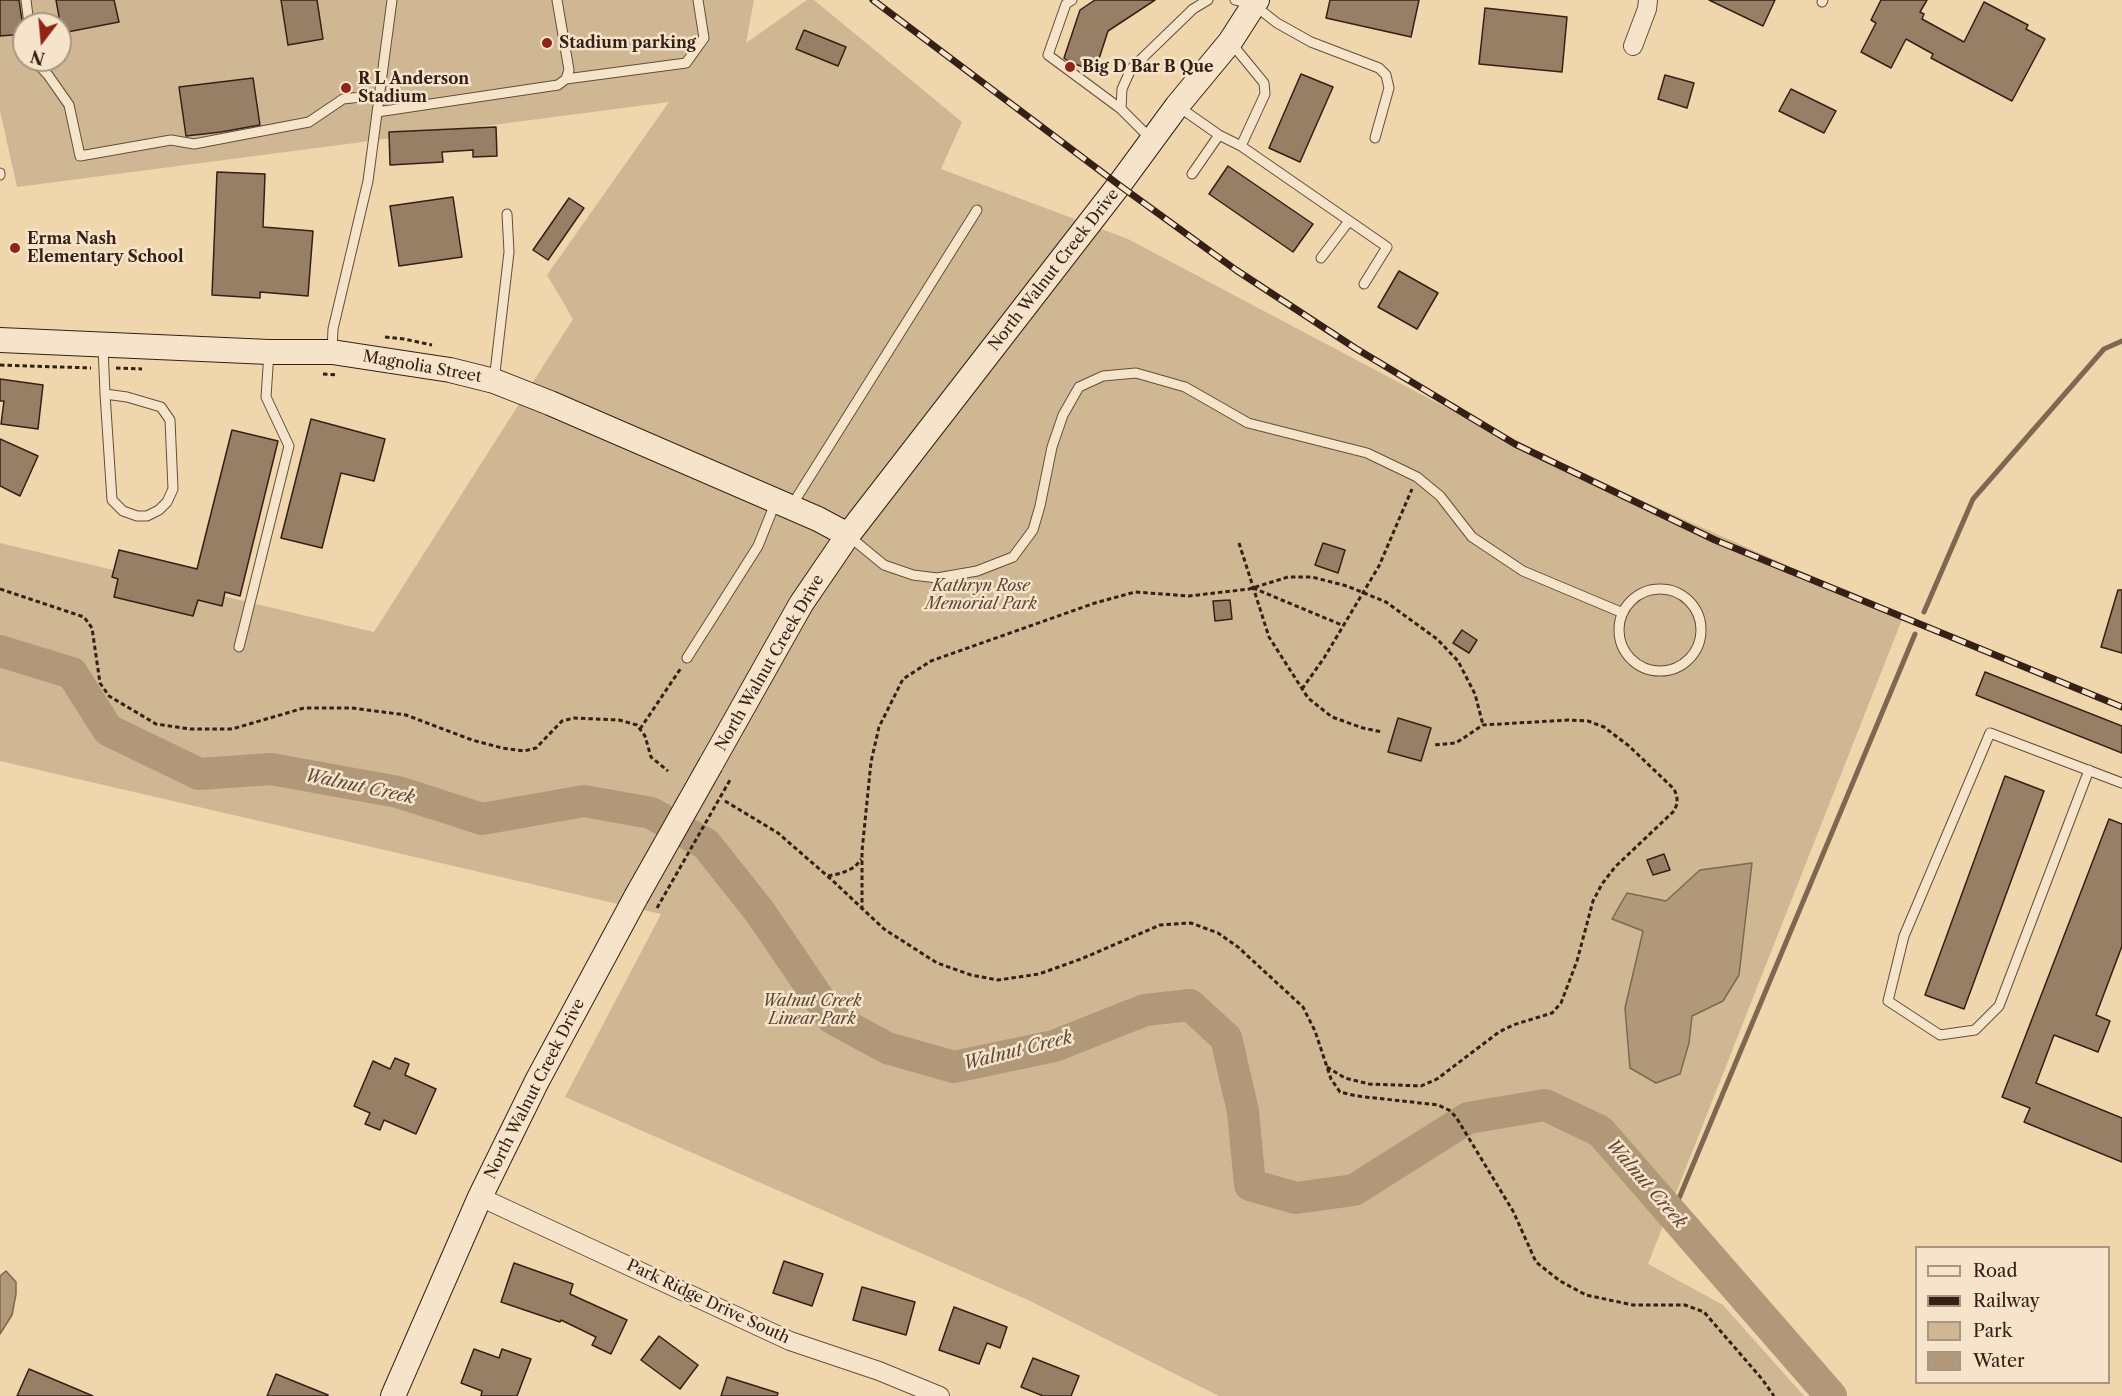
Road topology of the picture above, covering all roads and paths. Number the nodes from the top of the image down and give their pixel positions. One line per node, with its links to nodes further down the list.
1 (392, 0): 12 (lane)
2 (557, 0): 11 (lane)
3 (698, 0): 11 (lane)
4 (1072, 0): 14 (lane)
5 (1208, 0): 14 (lane)
6 (1648, 0): 9 (street)
7 (1249, 2): 8 (main road, North Walnut Creek Drive); 17 (lane)
8 (1230, 42): 13 (main road, North Walnut Creek Drive); 19 (lane)
9 (1633, 45)
10 (45, 72): 12 (lane)
11 (566, 79): 15 (lane)
12 (380, 95): 15 (lane)
13 (1177, 106): 16 (lane); 18 (main road, North Walnut Creek Drive)
14 (1121, 109): 18 (lane)
15 (377, 112): 29 (lane)
16 (1219, 135): 19 (lane); 20 (lane)
17 (1375, 138)
18 (1152, 141): 39 (main road, North Walnut Creek Drive)
19 (1241, 146): 23 (lane)
20 (1192, 174)
21 (977, 210): 38 (lane)
22 (507, 214): 35 (lane)
23 (1349, 221): 24 (lane); 25 (lane)
24 (1321, 258)
25 (1364, 284)
26 (0, 340): 27 (main road, Magnolia Street)
27 (102, 344): 28 (main road, Magnolia Street); 31 (lane)
28 (270, 352): 29 (main road, Magnolia Street); 46 (lane)
29 (332, 352): 35 (main road, Magnolia Street)
30 (0, 365): 31 (path)
31 (104, 368): 32 (path); 36 (lane)
32 (147, 369)
33 (314, 374): 34 (path)
34 (348, 376)
35 (494, 381): 38 (main road, Magnolia Street)
36 (105, 394): 36 (lane)
37 (1417, 477): 39 (lane); 43 (path); 44 (lane)
38 (783, 504): 39 (main road, Magnolia Street); 47 (lane)
39 (848, 535): 60 (main road, North Walnut Creek Drive, bridge)
40 (1239, 543): 41 (path)
41 (1252, 588): 43 (path); 45 (path); 48 (path); 58 (path)
42 (0, 589): 50 (path)
43 (1362, 592): 45 (path); 49 (path)
44 (1623, 613): 44 (lane)
45 (1342, 626): 48 (path)
46 (239, 647)
47 (687, 658): 50 (path)
48 (1302, 689): 51 (path)
49 (1483, 725): 52 (path); 62 (path)
50 (640, 729): 54 (path)
51 (1383, 732)
52 (1433, 745)
53 (2089, 770): 53 (lane); 56 (lane)
54 (668, 771)
55 (730, 780): 60 (path, bridge)
56 (2122, 783)
57 (725, 801): 59 (path)
58 (862, 857): 59 (path); 61 (path)
59 (827, 876): 61 (path)
60 (646, 902): 63 (main road, North Walnut Creek Drive)
61 (862, 910): 62 (path)
62 (1327, 1066): 66 (path)
63 (480, 1197): 64 (main road, North Walnut Creek Drive); 65 (street, Park Ridge Drive South)
64 (393, 1396)
65 (940, 1396)
66 (1774, 1396)

